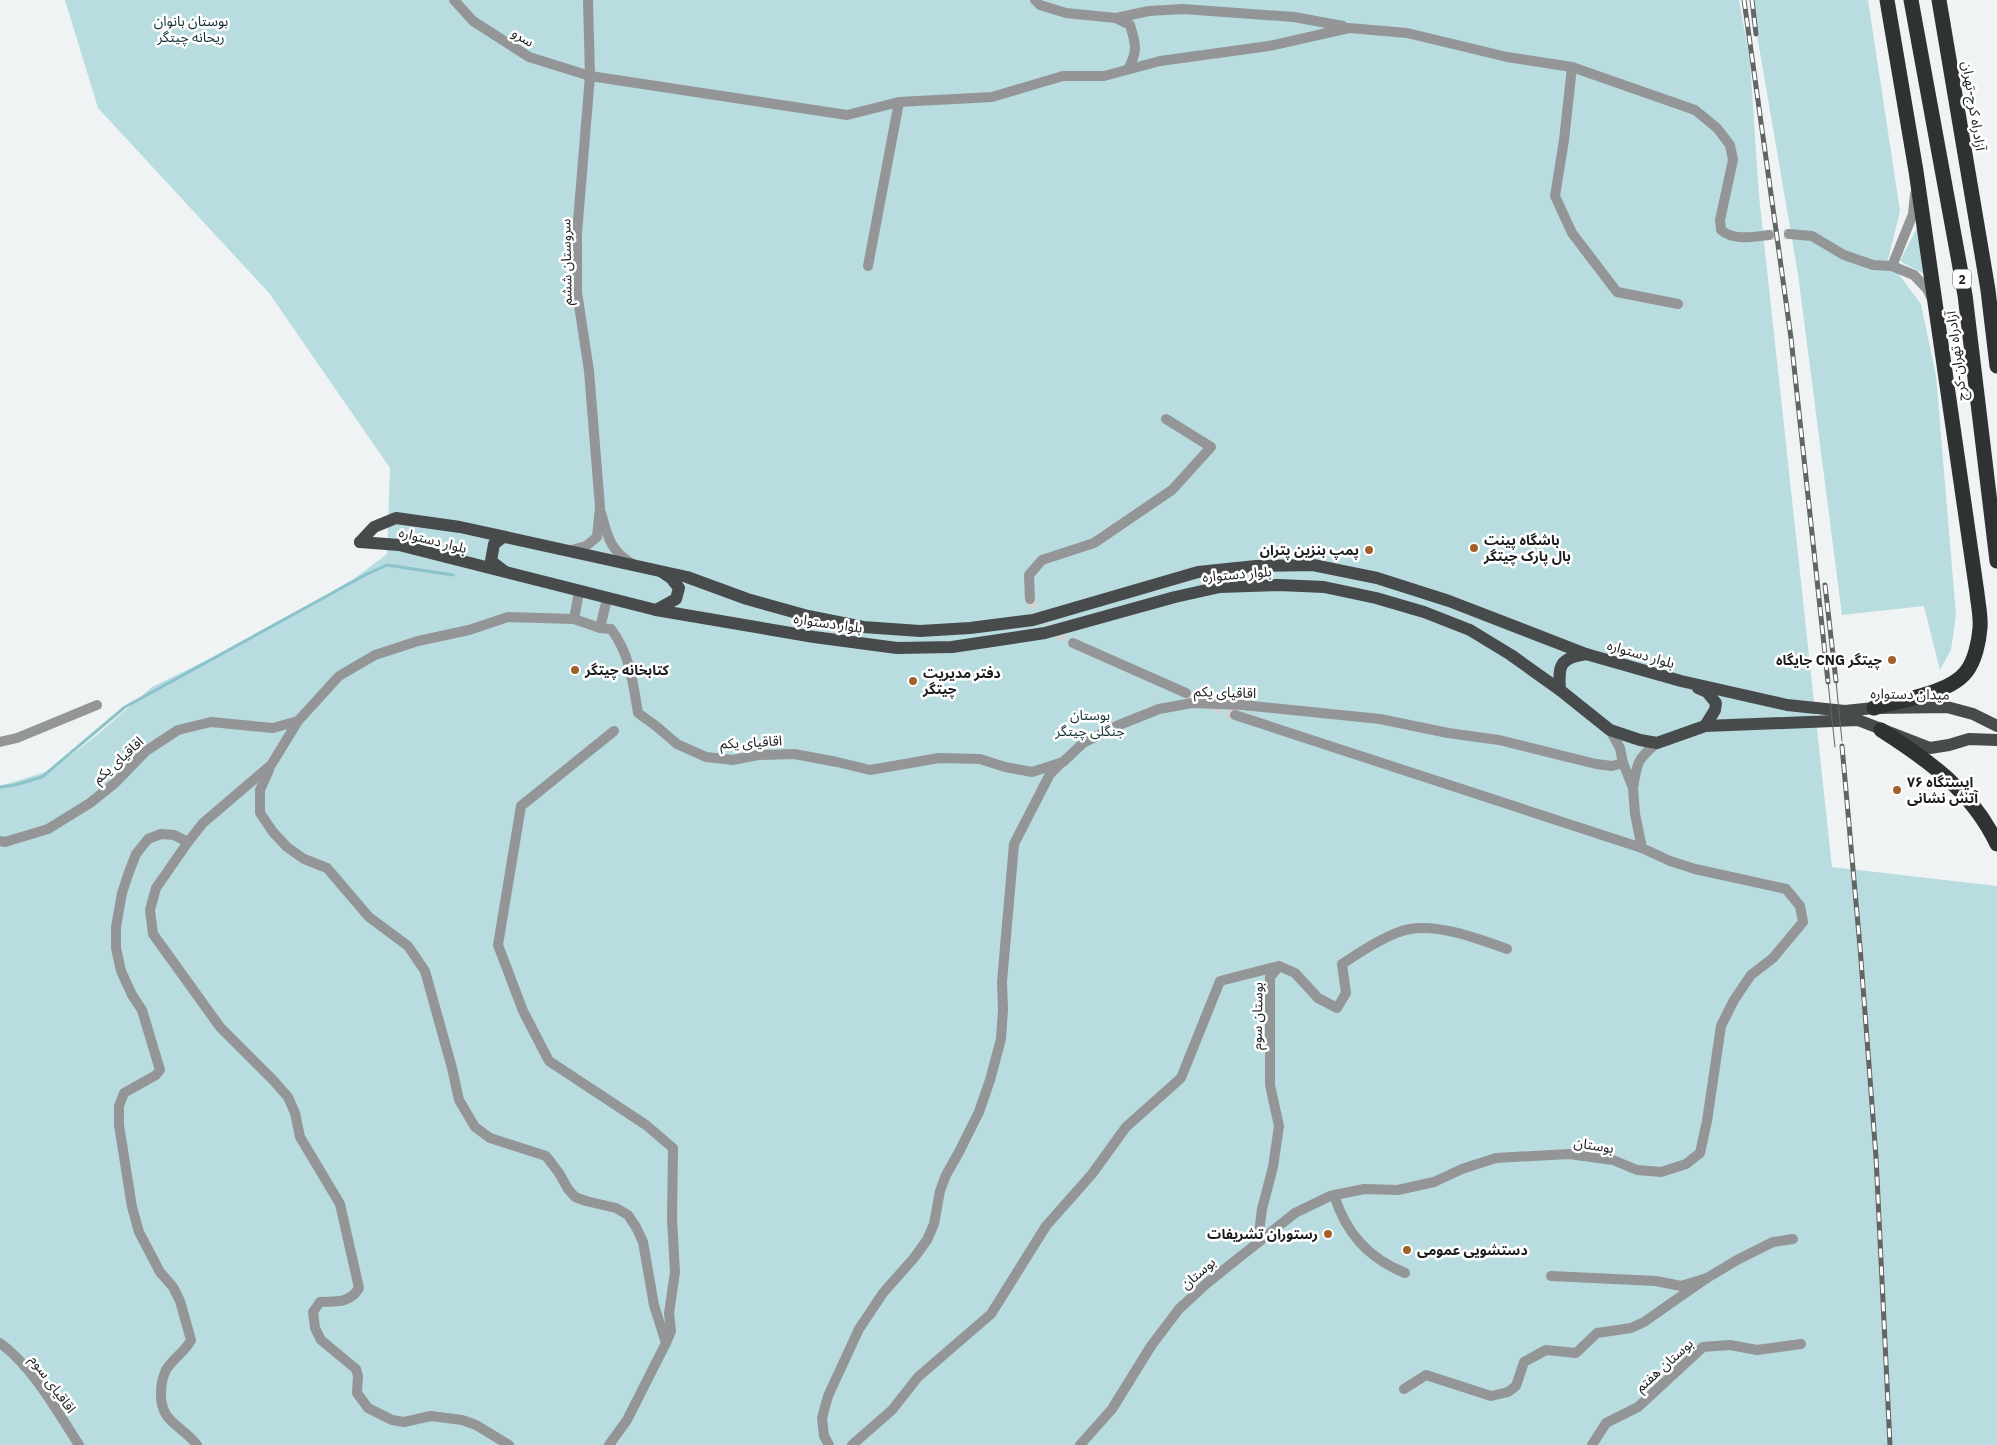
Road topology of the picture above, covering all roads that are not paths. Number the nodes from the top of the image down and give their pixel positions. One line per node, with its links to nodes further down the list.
1 (454, 0): 11 (street, سرو)
2 (588, 0): 11 (street, سروستان ششم)
3 (1035, 0): 7 (street)
4 (1886, 0): 13 (highway)
5 (1912, 0): 27 (highway, آزادراه تهران-کرج / 2)
6 (1939, 0): 18 (highway, آزادراه کرج-تهران / 2)
7 (1116, 18): 8 (street); 10 (street)
8 (1349, 28): 9 (street); 10 (street, سرو)
9 (1572, 67): 15 (street); 19 (street)
10 (1128, 70): 12 (street, سرو)
11 (590, 76): 12 (street, سرو); 24 (street, سروستان ششم)
12 (899, 102): 16 (street)
13 (1916, 171): 17 (street); 20 (highway)
14 (1789, 234): 17 (street)
15 (1769, 235)
16 (868, 266)
17 (1892, 266): 20 (street)
18 (1988, 290): 21 (highway); 22 (highway, آزادراه کرج-تهران / 2)
19 (1678, 304)
20 (1935, 307): 43 (highway)
21 (1997, 335)
22 (1997, 366)
23 (1166, 419): 33 (street)
24 (600, 507): 26 (street); 28 (street)
25 (503, 537): 26 (main road, بلوار دستواره); 30 (main road); 30 (main road, بلوار دستواره)
26 (566, 551): 28 (main road, بلوار دستواره)
27 (1997, 561)
28 (639, 568): 29 (main road, بلوار دستواره)
29 (660, 571): 34 (main road); 38 (main road, بلوار دستواره)
30 (506, 573): 31 (main road, بلوار دستواره)
31 (579, 592): 32 (main road, بلوار دستواره); 35 (street)
32 (607, 599): 34 (main road, بلوار دستواره); 36 (street)
33 (1030, 599)
34 (656, 610): 40 (main road, بلوار دستواره)
35 (574, 618): 36 (street, اقاقیای یکم); 46 (street, اقاقیای یکم)
36 (600, 628): 55 (street, اقاقیای یکم)
37 (1073, 642): 41 (street)
38 (1586, 654): 39 (main road, بلوار دستواره); 40 (main road)
39 (1681, 681): 44 (main road, بلوار دستواره); 47 (main road)
40 (1560, 690): 49 (main road, بلوار دستواره)
41 (1186, 693)
42 (97, 705): 53 (street)
43 (1874, 708): 44 (main road, میدان دستواره); 48 (main road, میدان دستواره)
44 (1845, 710)
45 (1235, 716): 62 (street)
46 (298, 721): 57 (street); 59 (street, اقاقیای یکم)
47 (1705, 726): 50 (main road); 54 (main road)
48 (1997, 726)
49 (1610, 730): 54 (main road, بلوار دستواره); 56 (street)
50 (1880, 730): 52 (main road); 61 (highway)
51 (614, 732): 72 (street)
52 (1997, 740)
53 (0, 742)
54 (1657, 743): 58 (street)
55 (1063, 762): 56 (street, اقاقیای یکم); 79 (street)
56 (1623, 763): 58 (street)
57 (271, 765): 60 (street); 72 (street)
58 (1633, 788): 62 (street)
59 (0, 841)
60 (188, 842): 76 (street); 77 (street)
61 (1997, 844)
62 (1642, 848): 65 (street, بوستان)
63 (1507, 949): 64 (street)
64 (1279, 966): 67 (street, بوستان سوم); 80 (street)
65 (1334, 1195): 67 (street, بوستان); 68 (street)
66 (1793, 1239): 70 (street)
67 (1258, 1241): 81 (street, بوستان)
68 (1405, 1273)
69 (1551, 1276): 70 (street)
70 (1707, 1278): 74 (street)
71 (0, 1343): 75 (street, اقاقیای سوم)
72 (666, 1343): 78 (street)
73 (1801, 1344): 82 (street, بوستان هفتم)
74 (1404, 1389)
75 (79, 1445)
76 (197, 1445)
77 (509, 1445)
78 (609, 1445)
79 (829, 1445)
80 (852, 1445)
81 (1080, 1445)
82 (1592, 1445)

